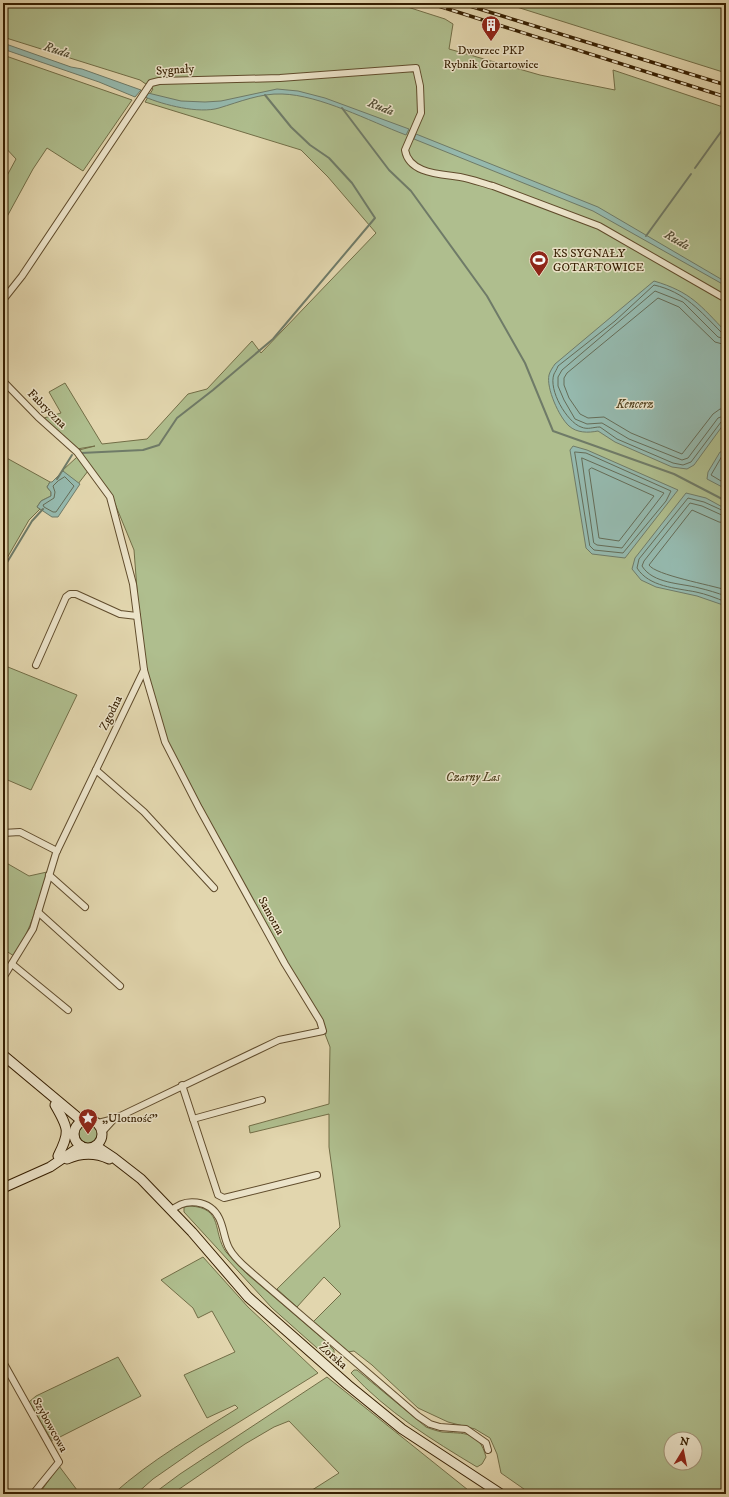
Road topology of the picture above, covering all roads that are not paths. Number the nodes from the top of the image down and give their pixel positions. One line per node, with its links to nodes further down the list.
1 (726, 299): 2 (street, Sygnały)
2 (3, 300)
3 (3, 381): 4 (street, Fabryczna)
4 (137, 616): 5 (street); 6 (street)
5 (36, 665)
6 (144, 670): 7 (street, Zgodna); 19 (street, Samotna)
7 (96, 770): 9 (street, Zgodna); 11 (street)
8 (3, 833): 9 (street)
9 (57, 851): 10 (street, Zgodna)
10 (49, 875): 12 (street); 13 (street, Zgodna)
11 (214, 888)
12 (85, 907)
13 (38, 912): 14 (street, Zgodna); 16 (street)
14 (12, 964): 15 (street, Zgodna); 17 (street)
15 (3, 978)
16 (120, 986)
17 (68, 1010)
18 (3, 1056): 20 (main road)
19 (182, 1085): 23 (street); 26 (street, Samotna)
20 (41, 1089): 22 (main road); 24 (main road)
21 (262, 1100): 23 (street)
22 (55, 1106): 25 (main road); 29 (main road)
23 (193, 1119): 31 (street)
24 (82, 1121): 25 (main road); 26 (main road)
25 (75, 1128): 27 (main road)
26 (101, 1131): 28 (main road); 33 (main road, Żorska)
27 (78, 1142): 28 (main road); 29 (main road)
28 (96, 1146): 30 (main road, Żorska)
29 (57, 1159): 30 (main road); 32 (main road)
30 (126, 1167): 33 (main road, Żorska)
31 (317, 1175)
32 (3, 1188)
33 (150, 1189): 34 (main road, Żorska)
34 (171, 1211): 36 (street); 38 (main road, Żorska)
35 (3, 1362): 37 (street, Szybowcowa)
36 (488, 1450)
37 (33, 1494)
38 (501, 1494)

